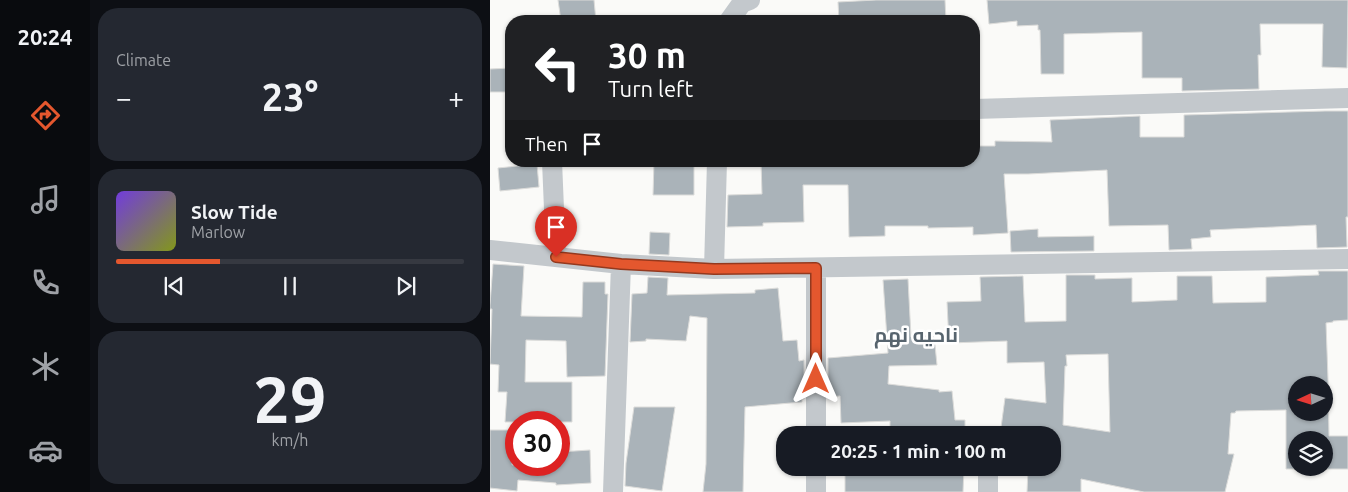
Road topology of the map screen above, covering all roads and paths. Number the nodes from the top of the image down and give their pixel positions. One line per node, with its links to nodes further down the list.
1 (744, 1): 2 (street)
2 (734, 15)
3 (1348, 98): 4 (street)
4 (980, 109)
5 (552, 167): 8 (street)
6 (717, 167): 12 (street)
7 (490, 250): 8 (street)
8 (556, 257): 10 (street)
9 (1348, 259): 11 (street)
10 (621, 264): 12 (street); 16 (street)
11 (816, 268): 12 (street); 13 (street)
12 (714, 269)
13 (816, 426)
14 (816, 476): 17 (street)
15 (988, 476): 18 (street)
16 (613, 492)
17 (816, 492)
18 (988, 492)

